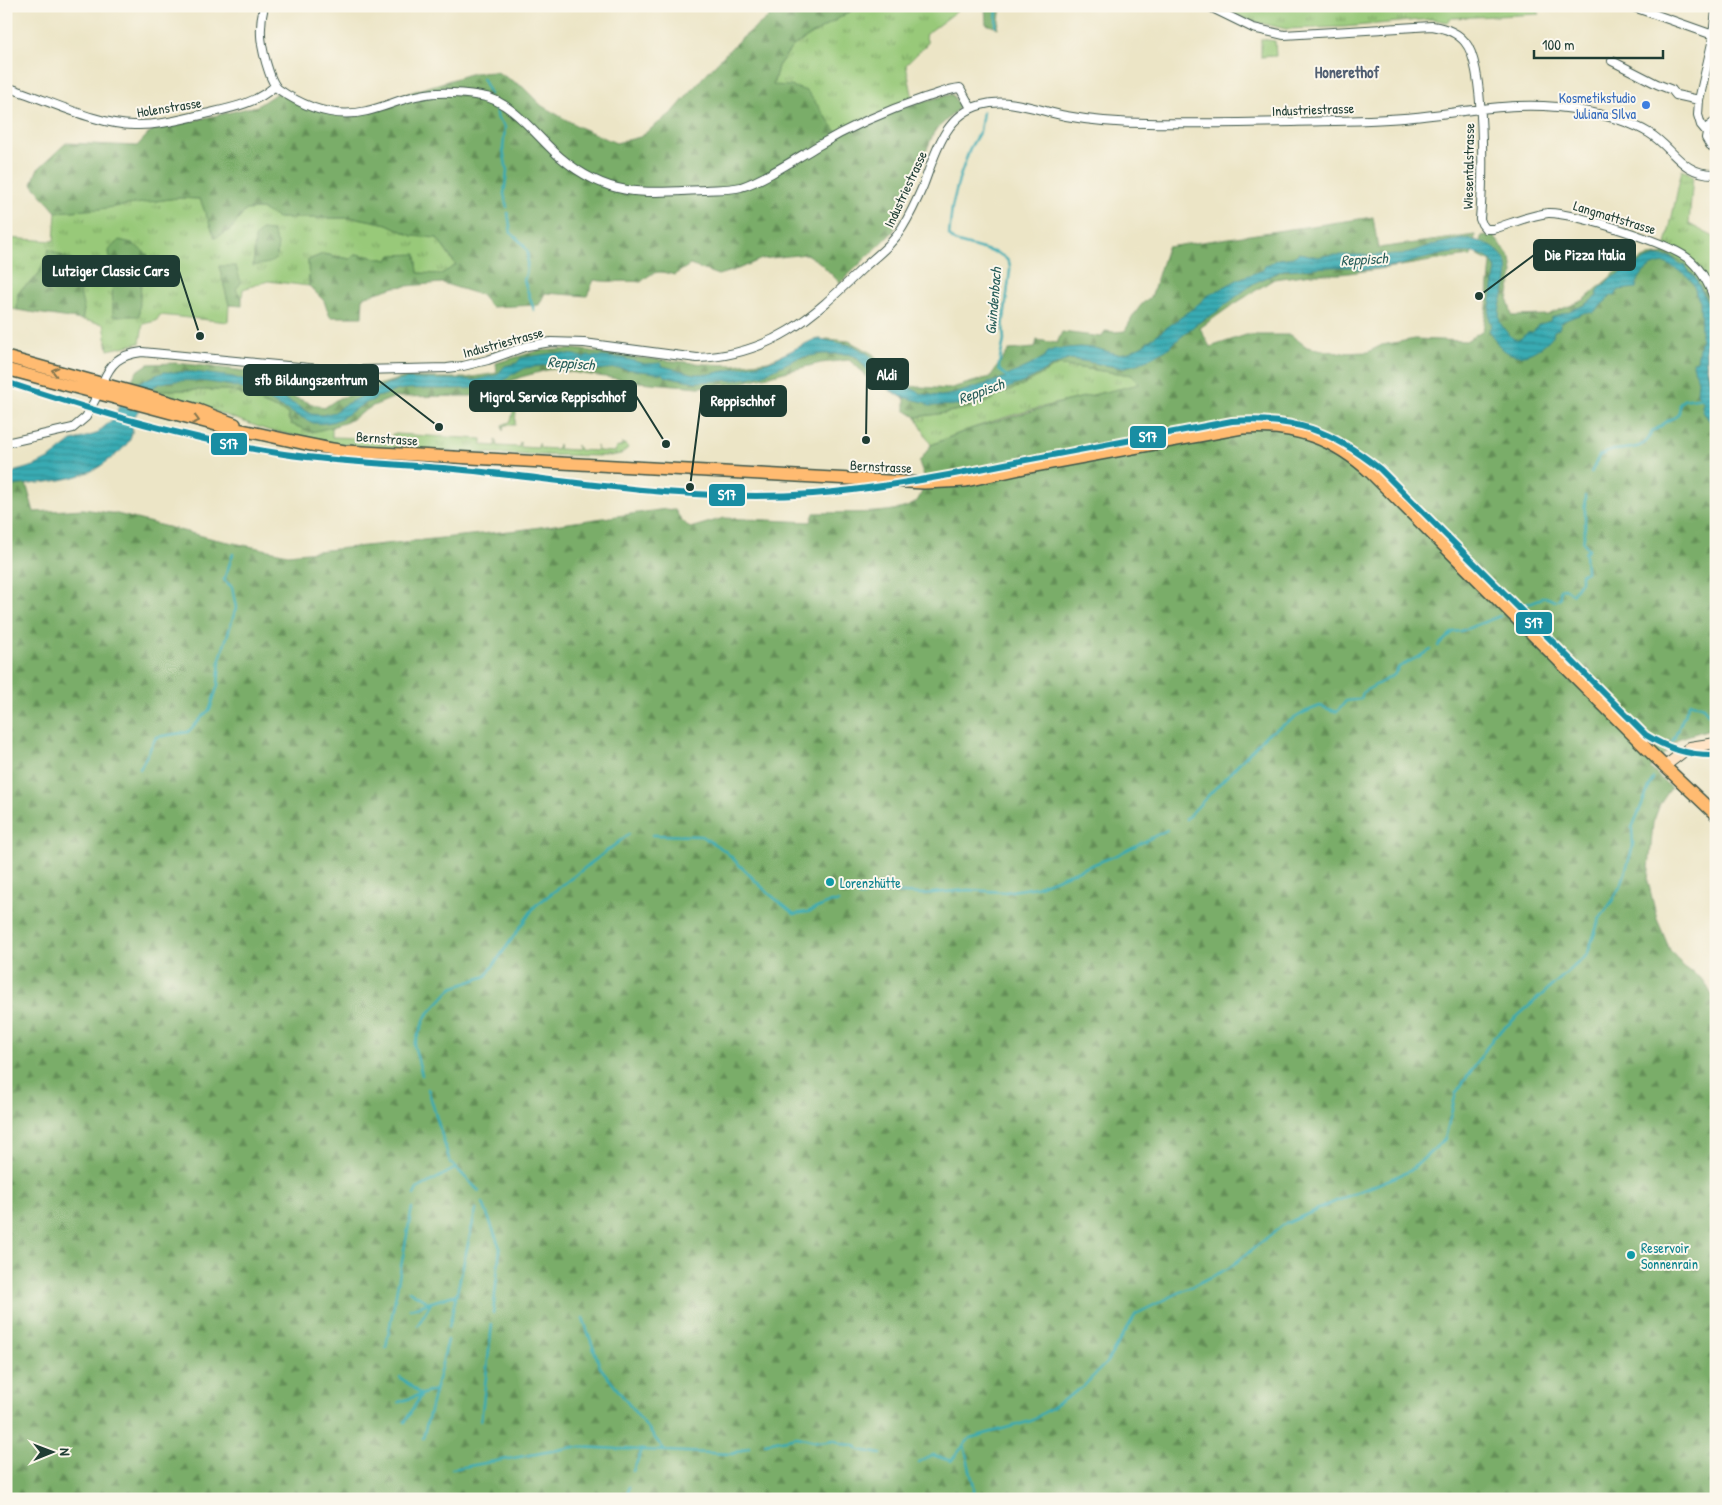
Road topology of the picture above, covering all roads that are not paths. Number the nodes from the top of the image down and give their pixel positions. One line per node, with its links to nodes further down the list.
1 (264, 6): 7 (street)
2 (1631, 6): 5 (street)
3 (1212, 8): 11 (street, Wiesentalstrasse)
4 (1716, 12): 5 (street)
5 (1714, 36): 9 (street)
6 (1612, 61): 9 (street)
7 (275, 86): 8 (street, Holenstrasse); 10 (street)
8 (6, 87)
9 (1699, 100): 13 (street)
10 (971, 108): 11 (street, Industriestrasse); 20 (street, Industriestrasse)
11 (1481, 108): 15 (street, Industriestrasse); 16 (street, Wiesentalstrasse)
12 (1716, 121): 13 (street)
13 (1706, 131): 14 (street)
14 (1716, 150)
15 (1716, 174)
16 (1482, 224): 17 (street, Langmattstrasse)
17 (1716, 303)
18 (6, 358): 20 (main road, Bernstrasse, one-way to 18)
19 (6, 369): 20 (main road, Bernstrasse)
20 (100, 389): 21 (street, Industriestrasse); 23 (main road, Bernstrasse)
21 (6, 443)
22 (1716, 743): 23 (main road)
23 (1664, 766): 24 (main road, Bernstrasse)
24 (1716, 815)

